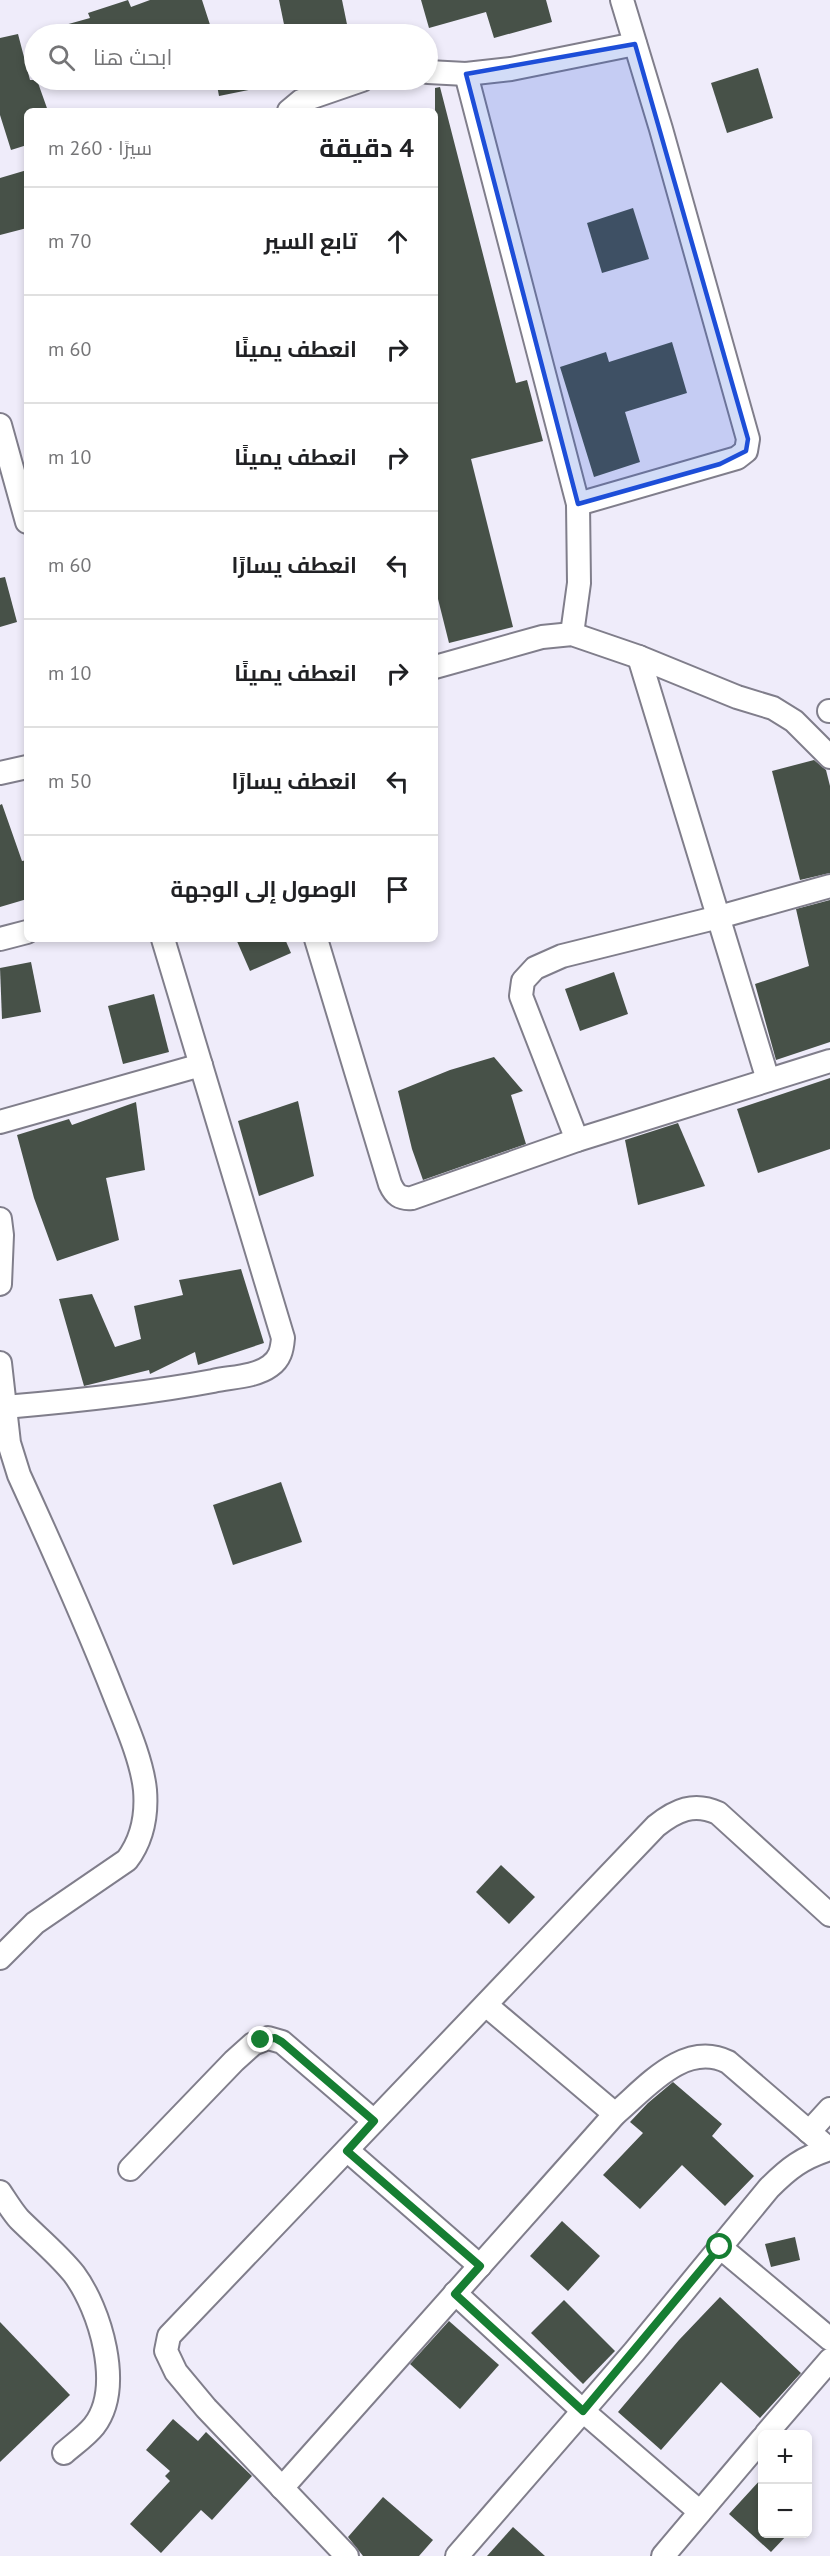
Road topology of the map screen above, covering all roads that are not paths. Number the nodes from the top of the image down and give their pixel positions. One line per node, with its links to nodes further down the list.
1 (622, 0): 2 (street)
2 (635, 44): 4 (street); 8 (street)
3 (438, 73): 4 (street)
4 (466, 74): 8 (street)
5 (333, 90): 6 (street)
6 (293, 108)
7 (0, 425): 9 (street)
8 (578, 504): 10 (street)
9 (24, 511)
10 (572, 634): 11 (street); 12 (street)
11 (639, 657): 13 (street); 17 (street)
12 (438, 666)
13 (830, 757)
14 (24, 768): 15 (street)
15 (0, 772)
16 (830, 886): 17 (street)
17 (719, 917): 24 (street); 26 (street)
18 (24, 933): 19 (street)
19 (0, 939)
20 (164, 942): 23 (street)
21 (317, 942): 26 (street)
22 (830, 1061): 24 (street)
23 (201, 1065): 25 (street); 30 (street)
24 (768, 1080): 26 (street)
25 (0, 1122)
26 (577, 1140)
27 (0, 1219): 28 (street)
28 (0, 1284)
29 (0, 1363): 30 (street)
30 (5, 1407): 32 (street)
31 (830, 1915): 33 (street)
32 (0, 1958)
33 (486, 2005): 35 (street); 36 (street)
34 (830, 2109): 37 (street)
35 (615, 2114): 37 (street); 43 (street)
36 (374, 2121): 39 (street); 40 (street)
37 (809, 2132): 38 (street)
38 (830, 2149): 42 (street)
39 (347, 2151): 43 (street); 51 (street)
40 (130, 2169)
41 (0, 2192): 50 (street)
42 (720, 2247): 45 (street); 47 (street)
43 (480, 2266): 44 (street)
44 (455, 2294): 47 (street); 51 (street)
45 (830, 2339)
46 (830, 2360): 48 (street)
47 (583, 2411): 52 (street); 54 (street)
48 (769, 2430)
49 (758, 2444): 52 (street)
50 (64, 2453)
51 (282, 2488): 53 (street)
52 (700, 2512): 55 (street)
53 (346, 2556)
54 (458, 2556)
55 (663, 2556)

